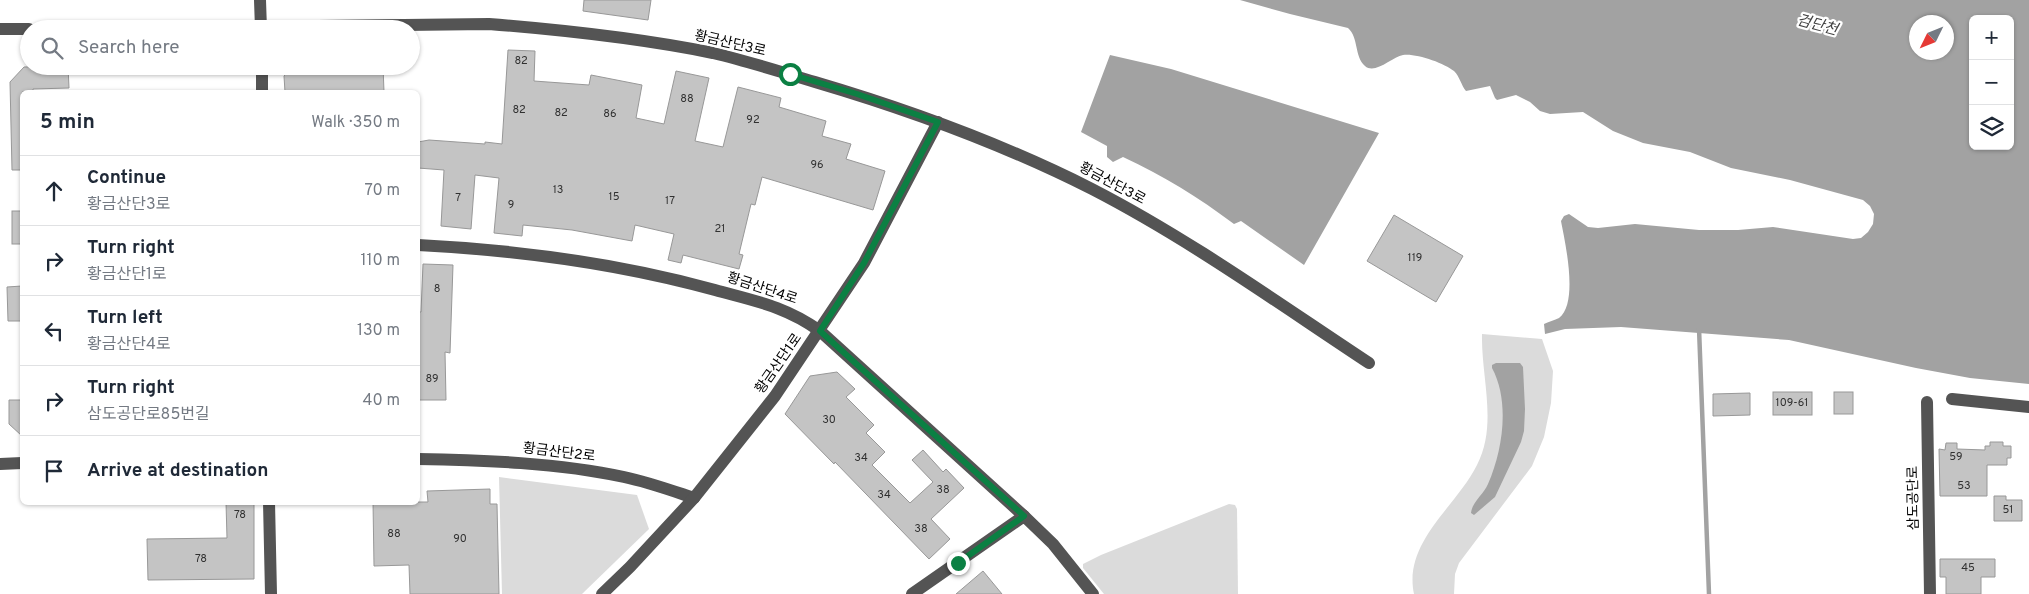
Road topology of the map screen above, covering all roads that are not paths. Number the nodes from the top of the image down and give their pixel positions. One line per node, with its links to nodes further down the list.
1 (260, 0): 2 (street)
2 (261, 20)
3 (420, 25): 8 (street, 황금산단3로)
4 (0, 29): 5 (street)
5 (20, 29)
6 (262, 75): 7 (street)
7 (262, 90)
8 (938, 122): 10 (street, 황금산단1로); 11 (street, 황금산단3로)
9 (420, 245): 10 (street, 황금산단4로)
10 (820, 331): 18 (street, 황금산단1로); 20 (street, 황금산단4로)
11 (1368, 363)
12 (1952, 399): 14 (street)
13 (1927, 402): 25 (street, 삼도공단로)
14 (2029, 407)
15 (420, 459): 18 (street, 황금산단2로)
16 (20, 463): 17 (street)
17 (0, 464)
18 (694, 498): 22 (street, 황금산단1로)
19 (268, 505): 21 (street)
20 (1024, 516): 23 (street); 24 (street, 황금산단4로)
21 (271, 594)
22 (602, 594)
23 (912, 594)
24 (1093, 594)
25 (1930, 594)

